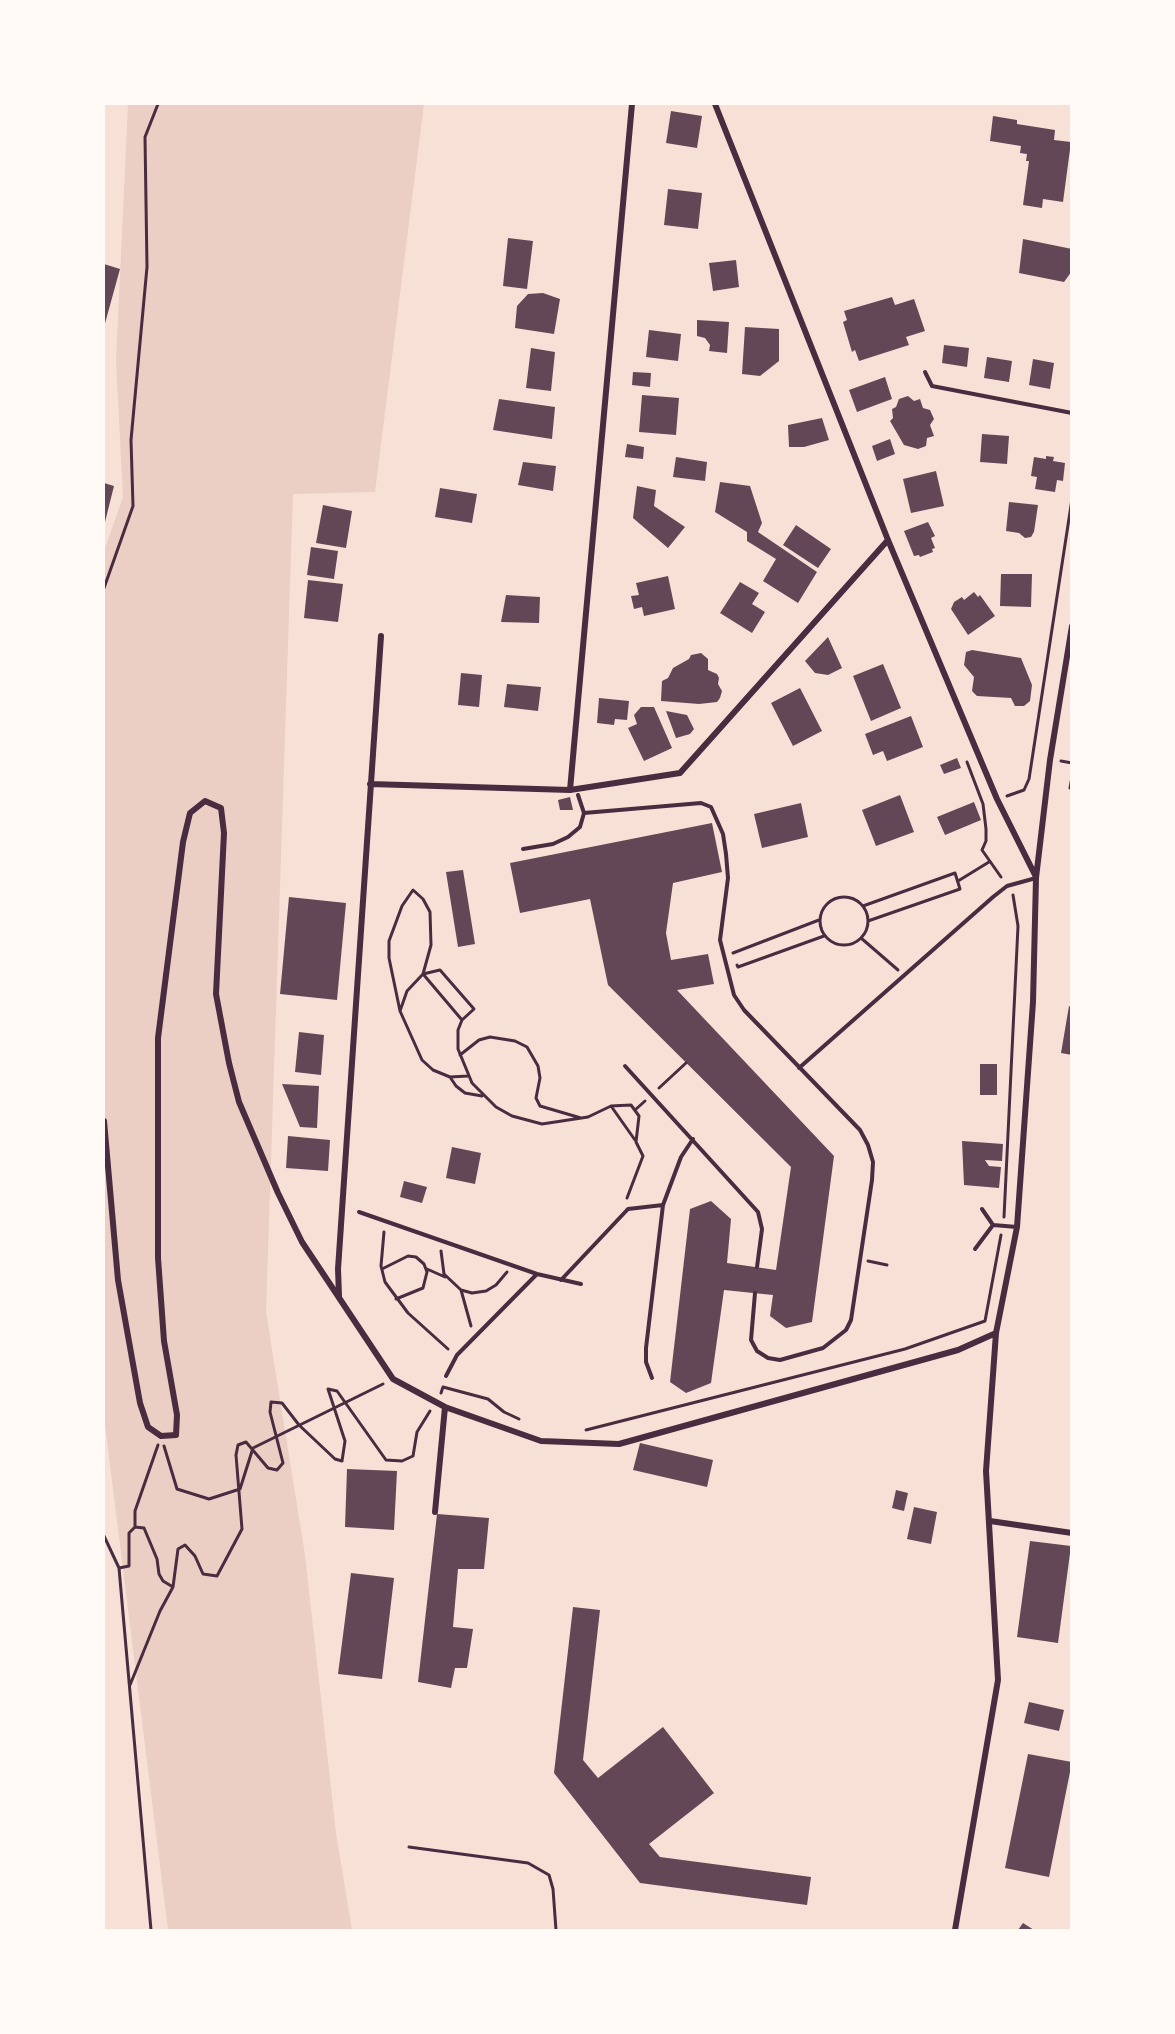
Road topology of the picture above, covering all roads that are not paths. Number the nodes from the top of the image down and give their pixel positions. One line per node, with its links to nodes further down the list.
1 (632, 104): 9 (street)
2 (715, 104): 5 (street)
3 (925, 372): 4 (lane)
4 (1071, 413)
5 (888, 540): 9 (street); 13 (street)
6 (1071, 626): 13 (street)
7 (381, 636): 8 (street)
8 (370, 784): 9 (street); 29 (street)
9 (570, 790)
10 (578, 795): 11 (lane)
11 (584, 813): 12 (lane); 15 (lane)
12 (523, 849)
13 (1036, 878): 15 (lane); 22 (street)
14 (625, 1066): 17 (lane)
15 (799, 1068): 28 (lane)
16 (104, 1121): 29 (street)
17 (693, 1139): 18 (lane); 24 (lane)
18 (663, 1205): 26 (lane); 32 (lane)
19 (982, 1209): 21 (lane)
20 (359, 1212): 25 (lane)
21 (993, 1225): 22 (lane); 23 (lane)
22 (1017, 1227): 30 (street)
23 (975, 1250)
24 (757, 1268)
25 (537, 1274): 26 (lane); 31 (lane)
26 (561, 1280): 27 (lane)
27 (581, 1284)
28 (755, 1293)
29 (339, 1297): 33 (street)
30 (996, 1332): 33 (street); 35 (street)
31 (446, 1376)
32 (652, 1378)
33 (445, 1407): 34 (street)
34 (435, 1512)
35 (990, 1521): 36 (street); 37 (street)
36 (1071, 1533)
37 (955, 1930)

